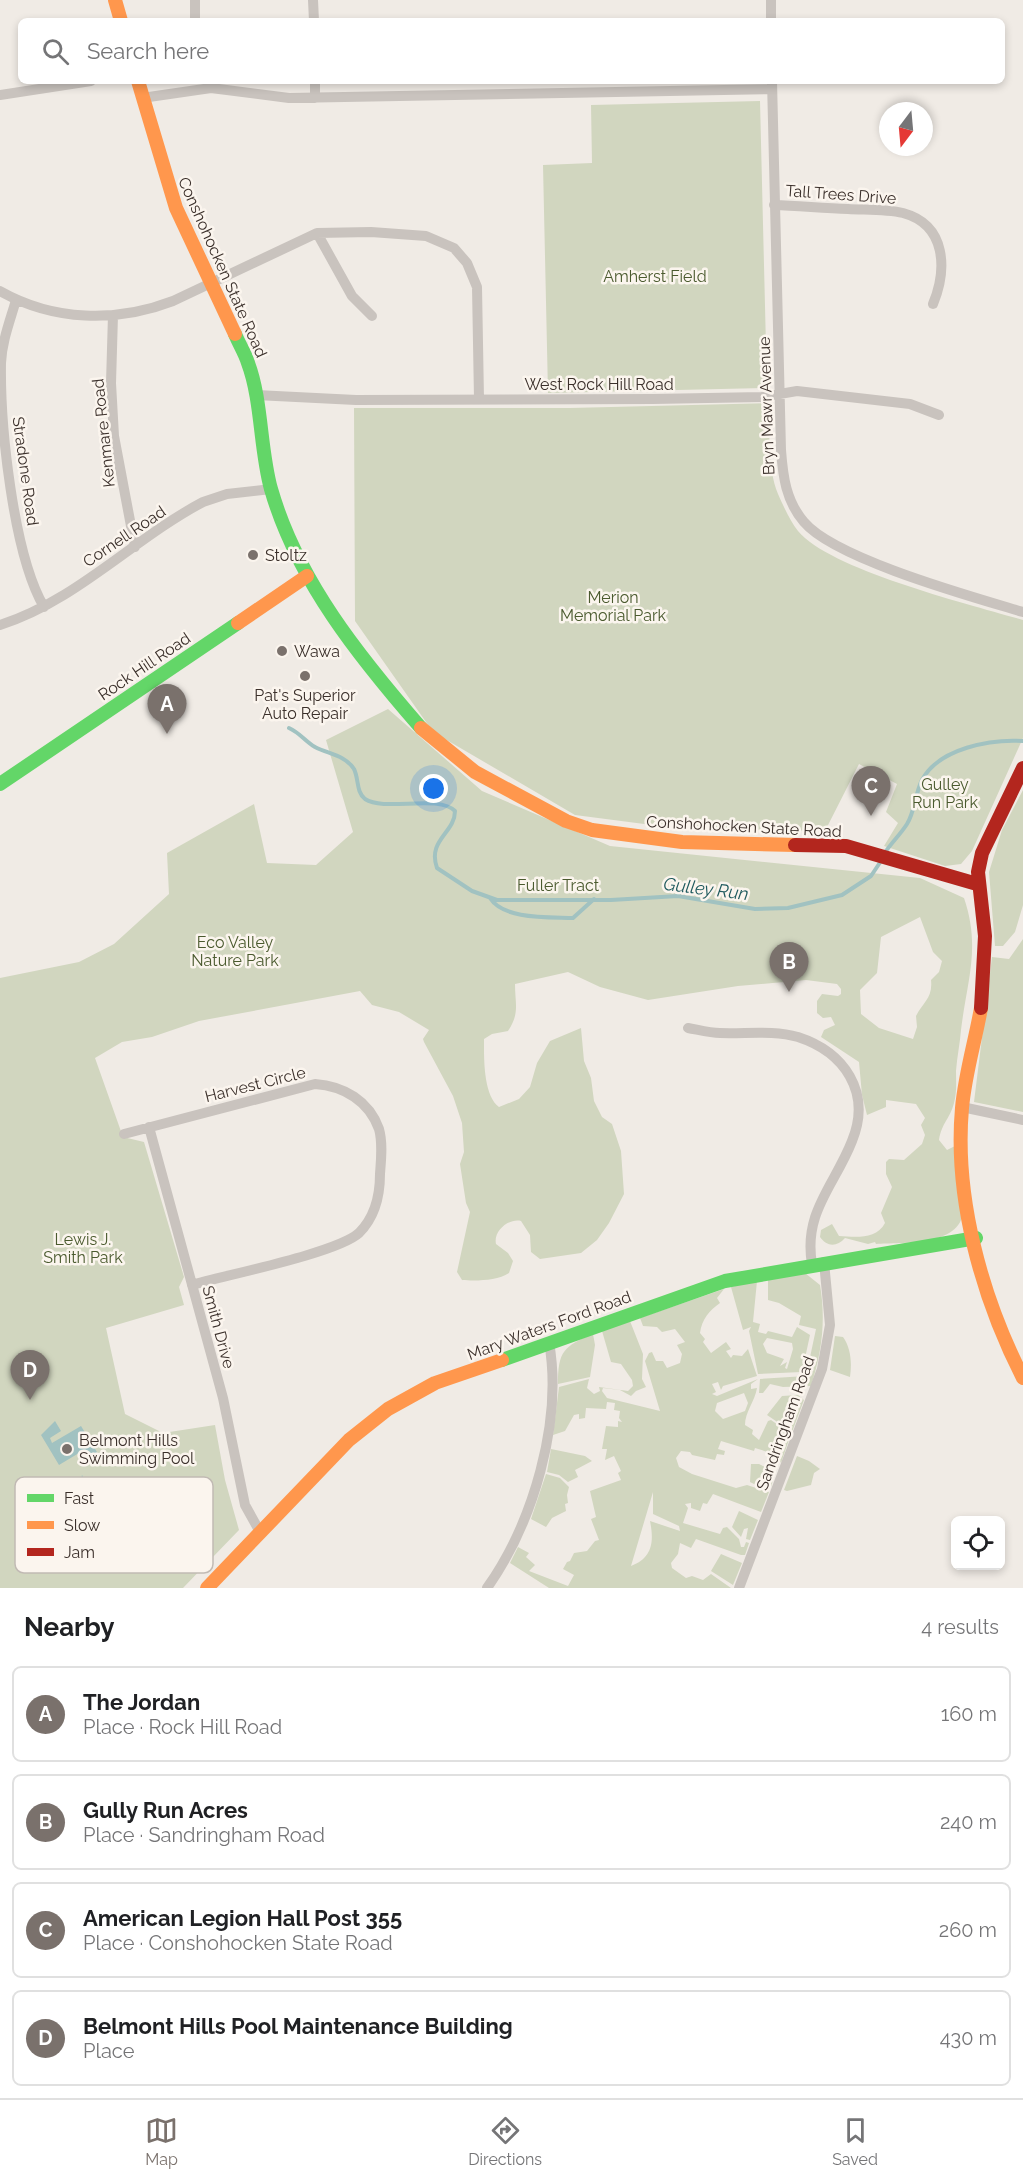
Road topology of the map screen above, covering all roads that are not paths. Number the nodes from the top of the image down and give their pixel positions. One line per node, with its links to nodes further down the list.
1 (116, 0): 5 (main road)
2 (195, 0): 6 (street)
3 (313, 0): 7 (street)
4 (771, 0): 8 (street)
5 (120, 18)
6 (195, 18)
7 (314, 18)
8 (771, 18)
9 (72, 84): 14 (street)
10 (139, 84): 15 (main road, Conshohocken State Road)
11 (315, 84): 16 (street)
12 (196, 85): 15 (street); 16 (street)
13 (772, 85): 16 (street); 17 (street, Bryn Mawr Avenue)
14 (0, 95)
15 (142, 98): 19 (main road, Conshohocken State Road)
16 (315, 98)
17 (774, 205): 22 (street, Tall Trees Drive); 25 (street, Bryn Mawr Avenue)
18 (316, 233): 19 (street); 24 (street); 27 (street)
19 (211, 282): 23 (street); 26 (main road, Conshohocken State Road)
20 (0, 291): 21 (street)
21 (16, 300): 23 (street); 32 (street, Stradone Road)
22 (933, 304)
23 (113, 315): 30 (street, Kenmare Road)
24 (372, 316)
25 (780, 394): 27 (street, West Rock Hill Road); 28 (street, West Rock Hill Road); 33 (street, Bryn Mawr Avenue)
26 (256, 395): 27 (street, West Rock Hill Road); 29 (main road, Conshohocken State Road)
27 (479, 399)
28 (939, 415)
29 (271, 489): 30 (street, Cornell Road); 31 (main road, Conshohocken State Road)
30 (135, 547): 32 (street, Cornell Road)
31 (307, 576): 36 (main road, Rock Hill Road); 37 (main road, Conshohocken State Road)
32 (44, 607): 34 (street, Cornell Road)
33 (1023, 612)
34 (0, 625)
35 (1023, 768): 37 (main road)
36 (0, 784)
37 (977, 884): 39 (main road)
38 (688, 1028): 44 (street, Sandringham Road)
39 (962, 1107): 40 (street); 43 (main road)
40 (1023, 1120)
41 (149, 1127): 42 (street, Harvest Circle); 45 (street, Smith Drive); 45 (street, Harvest Circle)
42 (124, 1134)
43 (976, 1238): 44 (main road, Mary Waters Ford Road); 47 (main road)
44 (818, 1263): 46 (main road, Mary Waters Ford Road); 51 (street, Sandringham Road)
45 (192, 1285): 48 (street, Smith Drive)
46 (549, 1342): 48 (main road, Mary Waters Ford Road); 50 (street)
47 (1023, 1378)
48 (260, 1532): 49 (main road, Mary Waters Ford Road)
49 (207, 1588)
50 (487, 1588)
51 (739, 1588)

